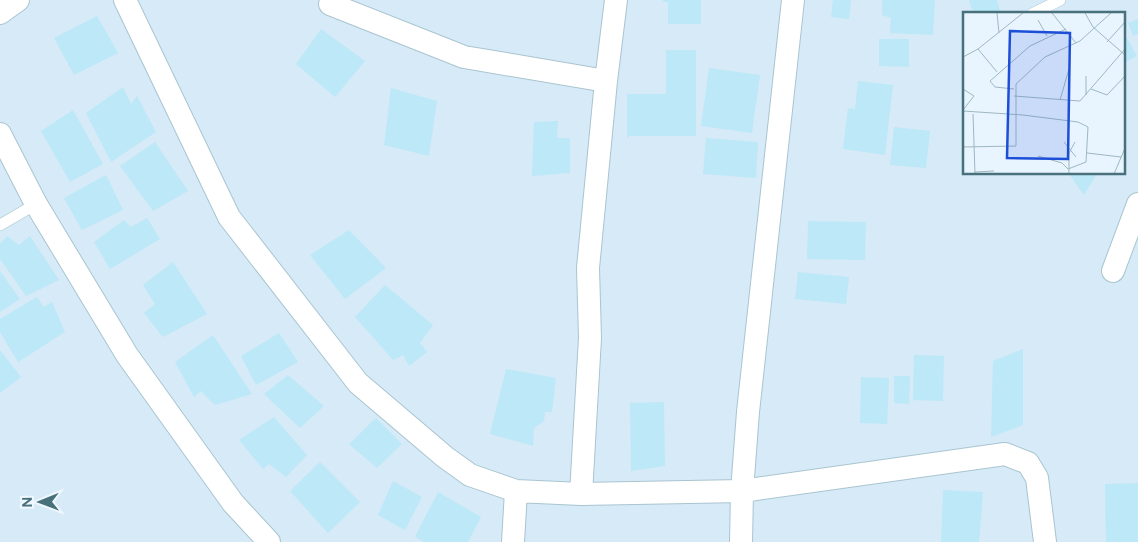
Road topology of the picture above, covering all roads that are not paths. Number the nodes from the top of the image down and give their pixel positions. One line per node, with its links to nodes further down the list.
1 (18, 0): 8 (street)
2 (124, 0): 15 (street)
3 (616, 0): 9 (street)
4 (793, 0): 16 (street)
5 (1060, 0): 7 (lane)
6 (330, 4): 9 (street)
7 (1036, 12)
8 (0, 13)
9 (606, 81): 17 (street)
10 (0, 134): 11 (street)
11 (36, 204): 13 (lane); 18 (street)
12 (1138, 204): 14 (street)
13 (0, 225)
14 (1113, 271)
15 (516, 491): 17 (street); 19 (street)
16 (742, 491): 17 (street); 20 (street); 21 (street)
17 (581, 494)
18 (269, 542)
19 (513, 542)
20 (741, 542)
21 (1045, 542)

